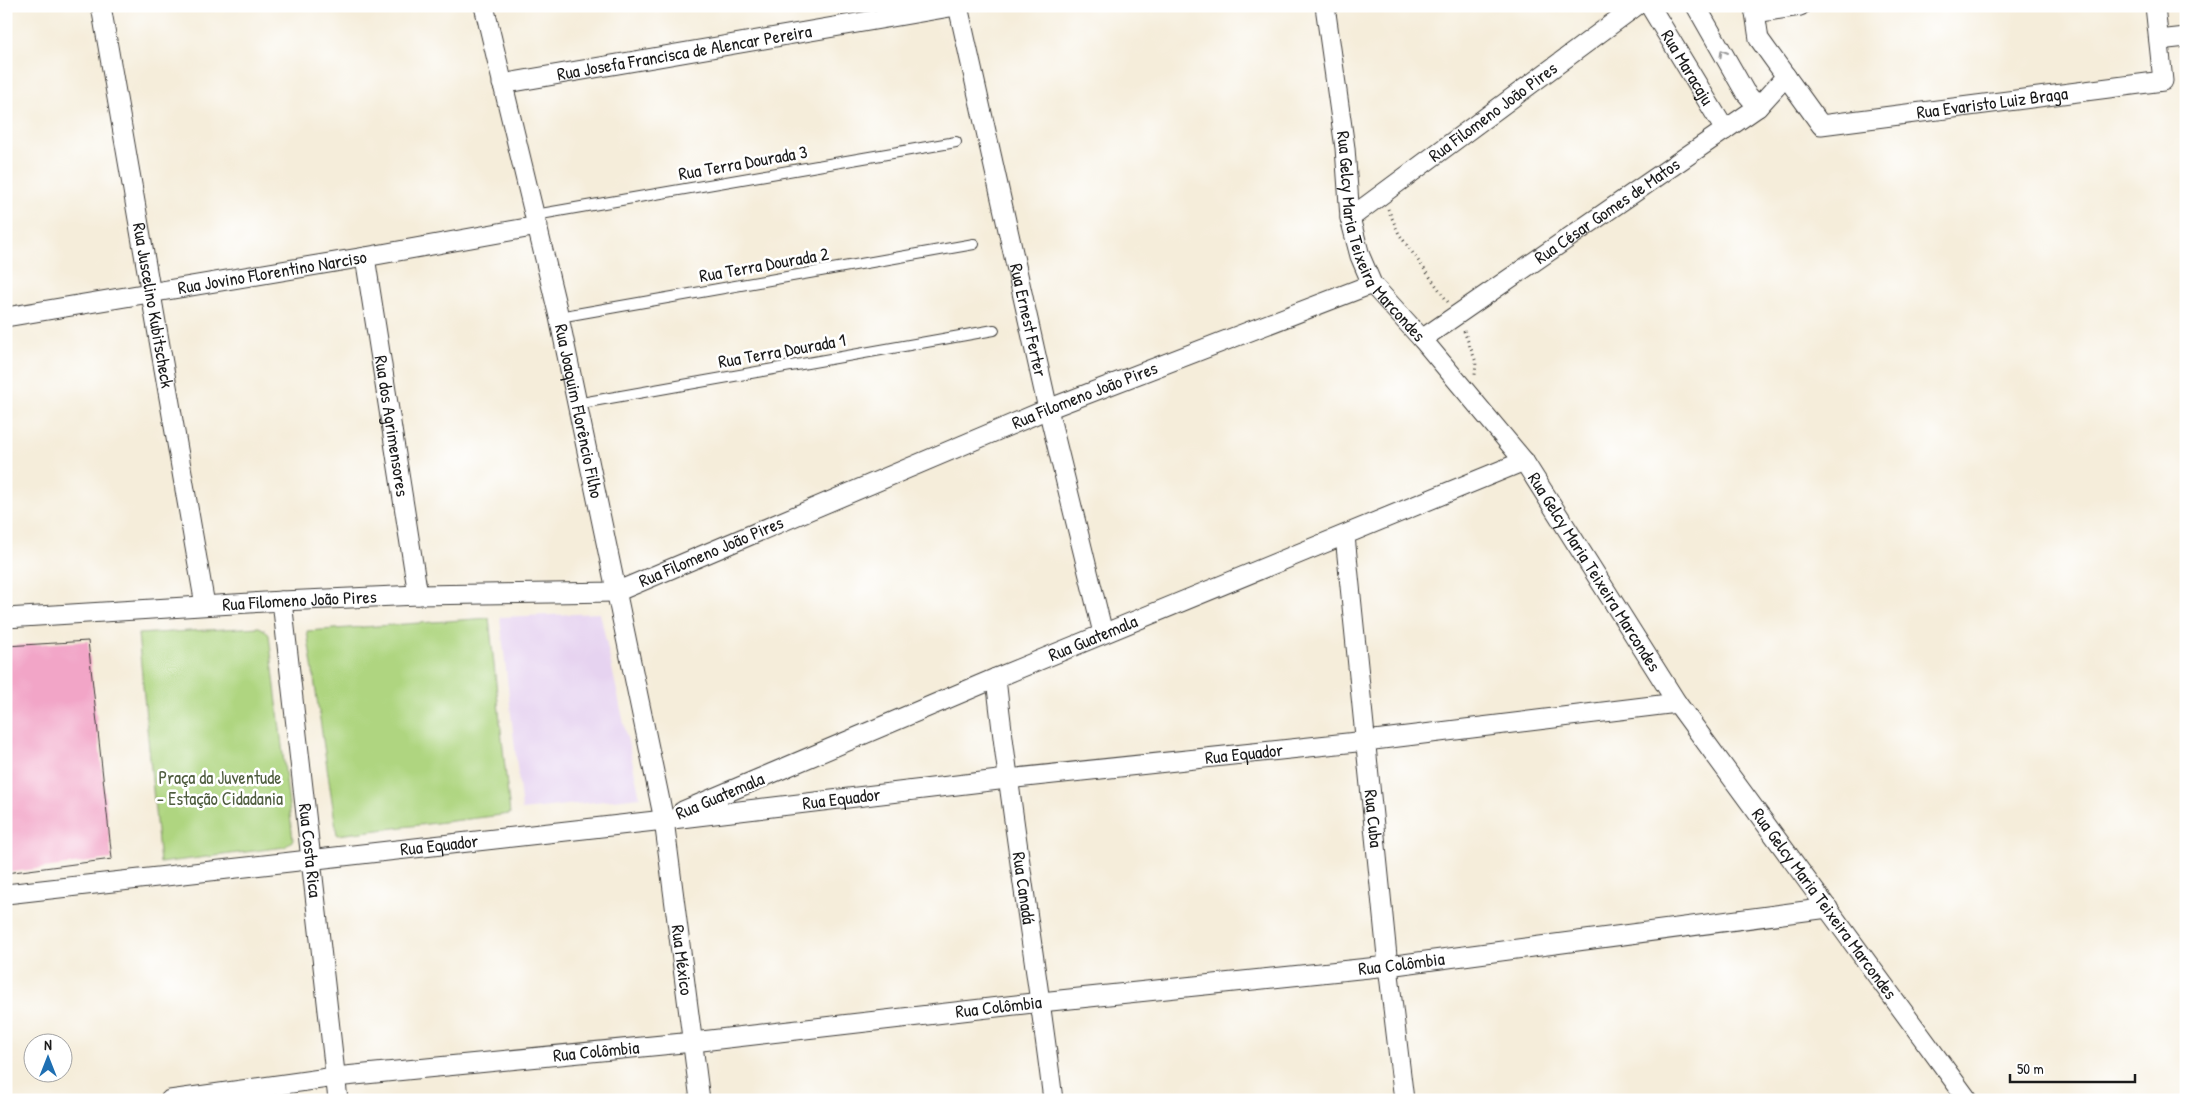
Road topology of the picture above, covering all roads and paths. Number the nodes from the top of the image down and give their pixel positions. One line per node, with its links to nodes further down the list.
1 (101, 6): 24 (street, Rua Juscelino Kubitscheck)
2 (484, 6): 14 (street, Rua Joaquim Florêncio Filho)
3 (957, 6): 14 (street, Rua Josefa Francisca de Alencar Pereira); 32 (street, Rua Ernest Ferter)
4 (1325, 6): 19 (street, Rua Gelcy Maria Teixeira Marcondes)
5 (1636, 6): 18 (street, Rua Filomeno João Pires)
6 (1650, 6): 16 (street, Rua Maracaju)
7 (1696, 6): 15 (street, one-way to 7)
8 (1800, 6): 10 (street)
9 (2155, 6): 12 (street)
10 (1754, 9): 13 (street)
11 (2186, 37): 12 (street)
12 (2159, 40): 13 (street, Rua Evaristo Luiz Braga)
13 (1786, 76): 15 (street, Rua César Gomes de Matos)
14 (502, 84): 20 (street, Rua Joaquim Florêncio Filho)
15 (1758, 107): 16 (street, Rua César Gomes de Matos)
16 (1725, 130): 25 (street, Rua César Gomes de Matos)
17 (956, 142): 20 (lane, Rua Terra Dourada 3)
18 (1382, 194): 19 (street, Rua Filomeno João Pires); 25 (path)
19 (1350, 218): 23 (street, Rua Gelcy Maria Teixeira Marcondes)
20 (537, 221): 22 (street, Rua Jovino Florentino Narciso); 27 (street, Rua Joaquim Florêncio Filho)
21 (974, 244): 27 (lane, Rua Terra Dourada 2)
22 (365, 257): 24 (street, Rua Jovino Florentino Narciso); 36 (street, Rua dos Agrimensores)
23 (1372, 284): 29 (street, Rua Gelcy Maria Teixeira Marcondes); 32 (street, Rua Filomeno João Pires)
24 (150, 292): 26 (street, Rua Jovino Florentino Narciso); 38 (street, Rua Juscelino Kubitscheck)
25 (1457, 315): 29 (street, Rua César Gomes de Matos); 31 (path)
26 (6, 317)
27 (559, 317): 30 (street, Rua Joaquim Florêncio Filho)
28 (994, 330): 30 (lane, Rua Terra Dourada 1)
29 (1422, 338): 31 (street, Rua Gelcy Maria Teixeira Marcondes)
30 (576, 404): 35 (street, Rua Joaquim Florêncio Filho)
31 (1474, 404): 33 (street, Rua Gelcy Maria Teixeira Marcondes)
32 (1048, 409): 35 (street, Rua Filomeno João Pires); 40 (street, Rua Ernest Ferter)
33 (1524, 462): 34 (street, Rua Guatemala); 42 (street, Rua Gelcy Maria Teixeira Marcondes)
34 (1345, 536): 40 (street, Rua Guatemala); 43 (street, Rua Cuba)
35 (616, 592): 36 (street, Rua Filomeno João Pires); 45 (street, Rua Joaquim Florêncio Filho)
36 (418, 596): 37 (street, Rua Filomeno João Pires)
37 (282, 601): 38 (street, Rua Filomeno João Pires); 46 (street, Rua Costa Rica)
38 (206, 605): 39 (street, Rua Filomeno João Pires)
39 (6, 618)
40 (1103, 634): 41 (street, Rua Guatemala)
41 (996, 678): 44 (street, Rua Canadá); 45 (street, Rua Guatemala)
42 (1677, 703): 43 (street, Rua Equador); 48 (street, Rua Gelcy Maria Teixeira Marcondes)
43 (1366, 741): 44 (street, Rua Equador); 49 (street, Rua Cuba)
44 (1007, 778): 45 (street, Rua Equador); 50 (street, Rua Canadá)
45 (664, 820): 46 (street, Rua Equador); 51 (street, Rua México)
46 (310, 858): 47 (street, Rua Equador); 52 (street, Rua Costa Rica)
47 (6, 894)
48 (1828, 908): 49 (street, Rua Colômbia); 58 (street, Rua Gelcy Maria Teixeira Marcondes)
49 (1388, 966): 50 (street, Rua Colômbia); 57 (street, Rua Cuba)
50 (1041, 1002): 51 (street, Rua Colômbia); 56 (street, Rua Canadá)
51 (693, 1042): 52 (street, Rua Colômbia); 55 (street, Rua México)
52 (335, 1077): 53 (street, Rua Colômbia); 54 (street, Rua Costa Rica)
53 (170, 1100)
54 (338, 1100)
55 (700, 1100)
56 (1053, 1100)
57 (1404, 1100)
58 (1968, 1100)

